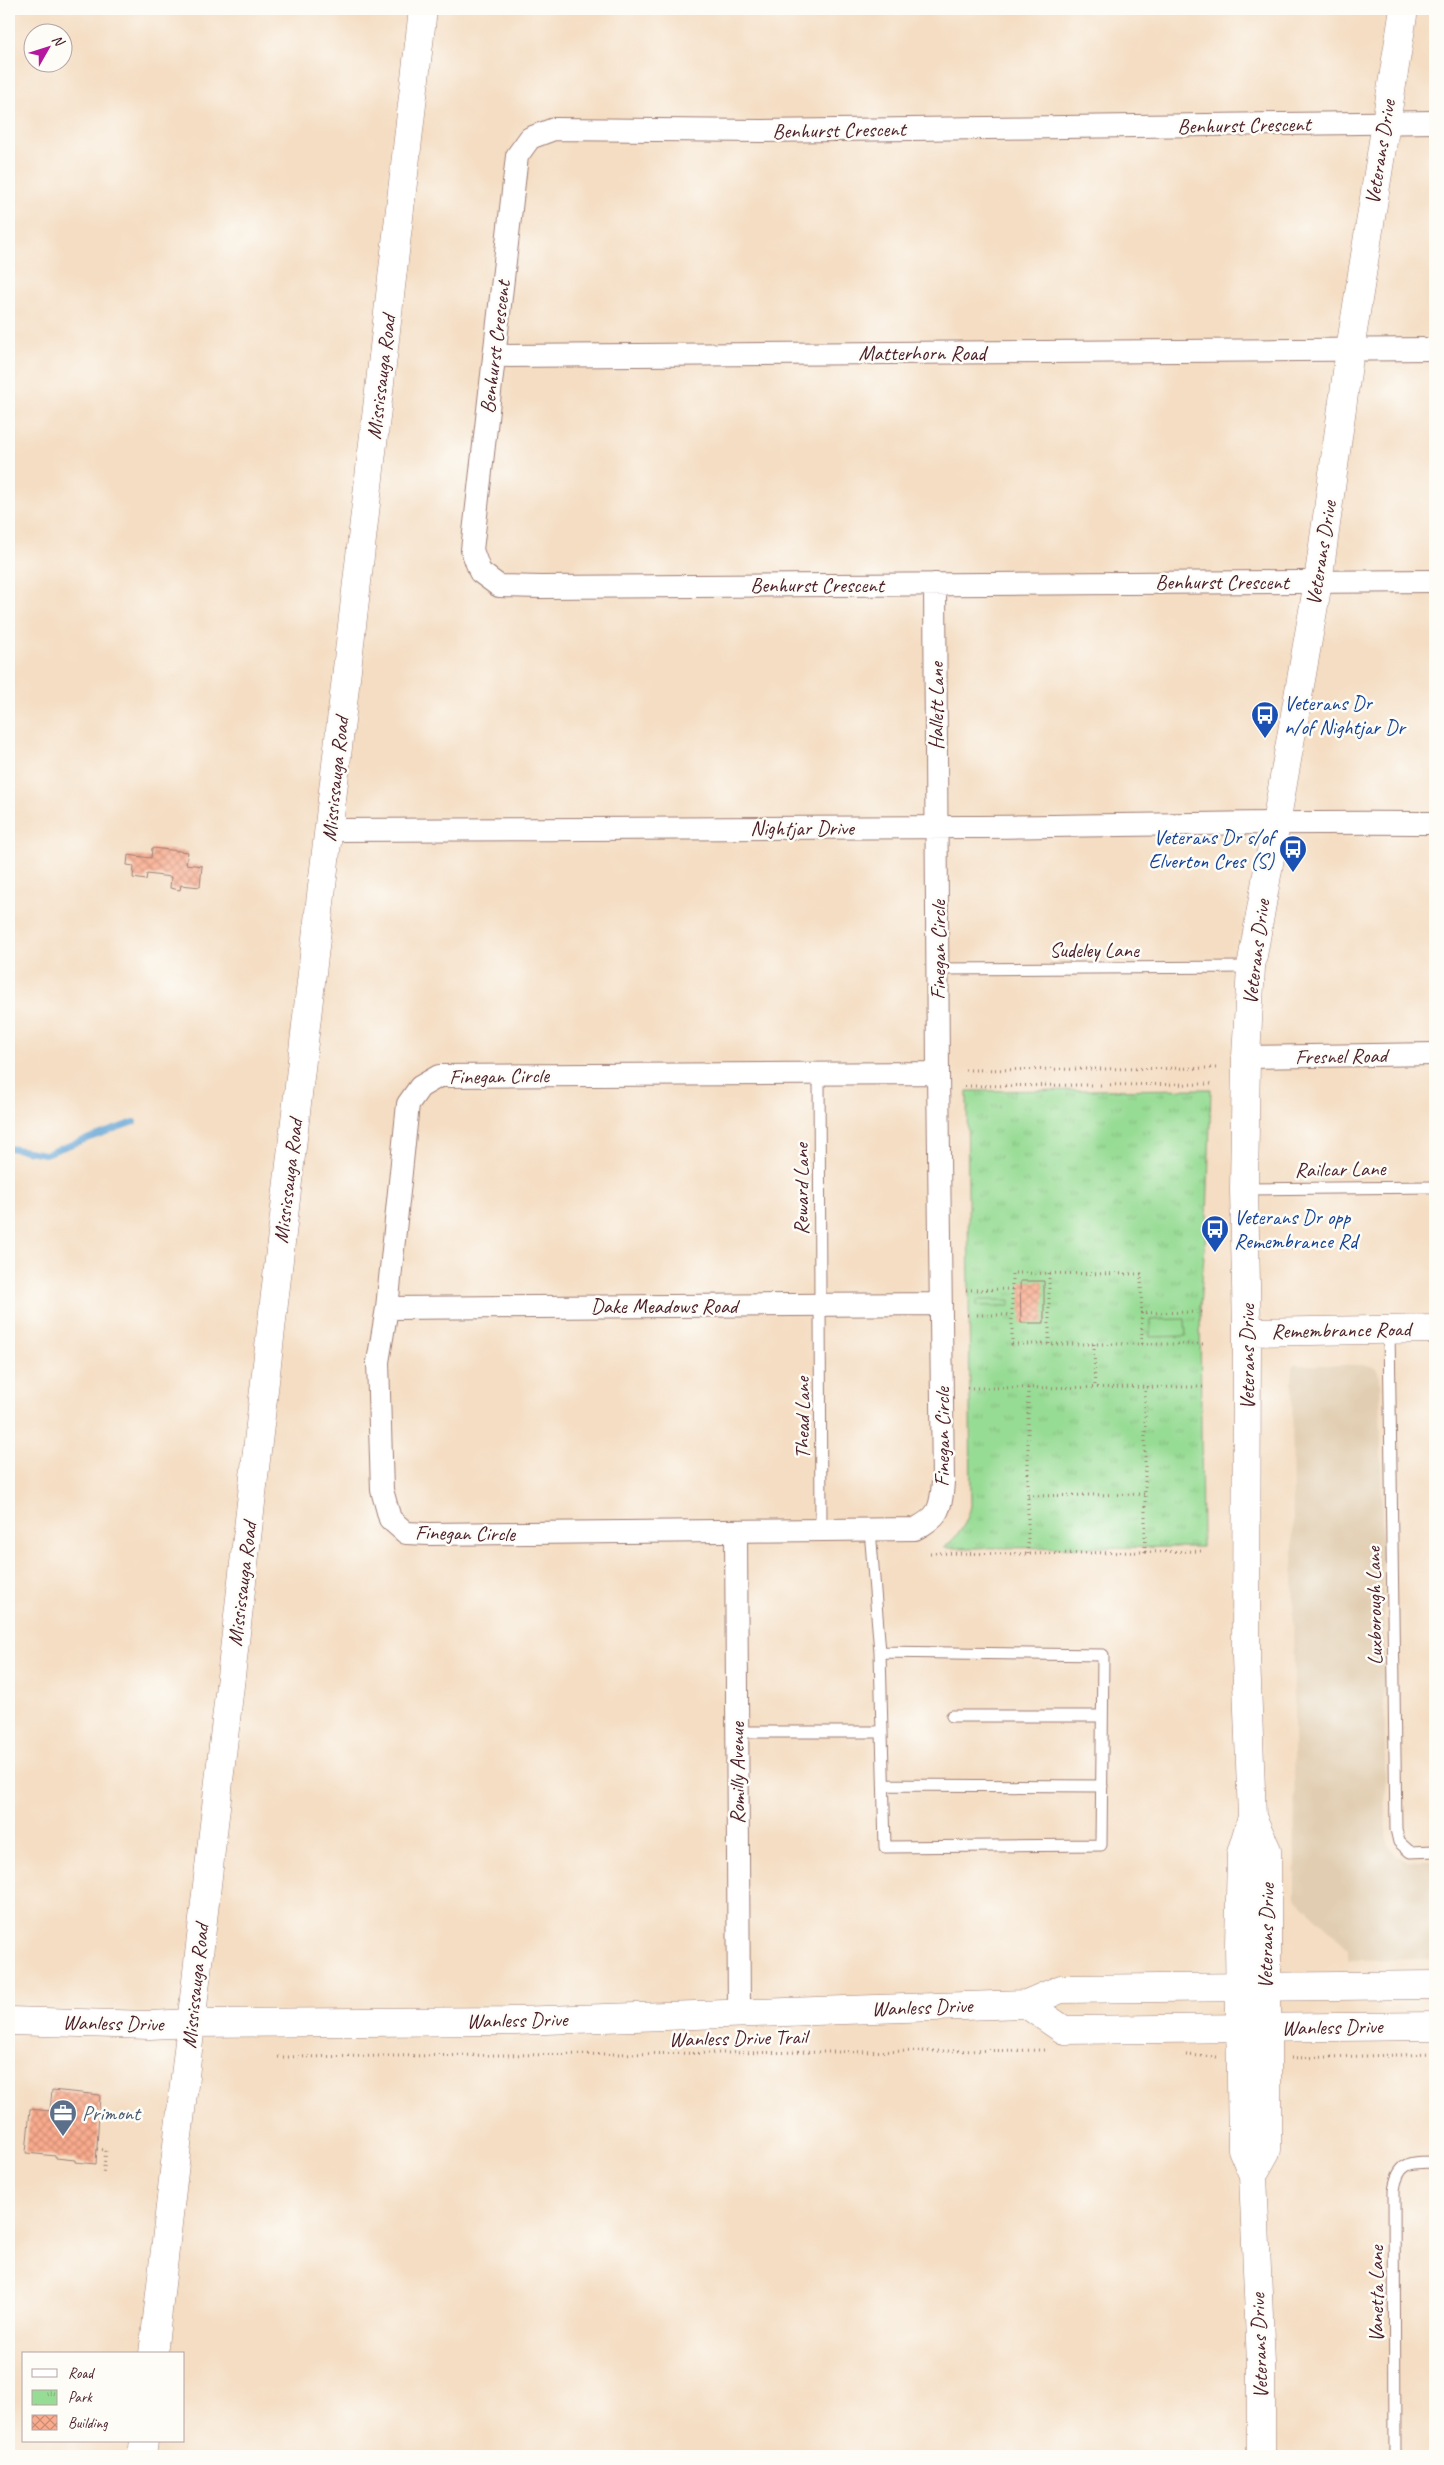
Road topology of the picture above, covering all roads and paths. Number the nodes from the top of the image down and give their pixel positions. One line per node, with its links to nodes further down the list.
1 (423, 9): 14 (main road, Mississauga Road)
2 (1404, 9): 4 (main road, Veterans Drive)
3 (1435, 122): 4 (street, Benhurst Crescent)
4 (1385, 123): 6 (main road, Veterans Drive); 7 (street, Benhurst Crescent)
5 (1435, 349): 6 (street, Matterhorn Road)
6 (1350, 350): 7 (street, Matterhorn Road); 9 (main road, Veterans Drive)
7 (494, 356): 10 (street, Benhurst Crescent)
8 (1435, 581): 9 (street, Benhurst Crescent)
9 (1318, 582): 10 (street, Benhurst Crescent); 11 (main road, Veterans Drive)
10 (935, 584): 13 (street, Hallett Lane)
11 (1274, 823): 12 (street, Nightjar Drive); 13 (street, Nightjar Drive); 15 (main road, Veterans Drive)
12 (1435, 823)
13 (937, 828): 14 (street, Nightjar Drive); 16 (street, Finegan Circle)
14 (329, 830): 73 (main road, Mississauga Road)
15 (1251, 967): 16 (lane, Sudeley Lane); 18 (main road, Veterans Drive)
16 (938, 969): 22 (street, Finegan Circle)
17 (1435, 1054): 18 (street, Fresnel Road)
18 (1246, 1057): 26 (main road, Veterans Drive)
19 (1216, 1068): 20 (path)
20 (965, 1070)
21 (819, 1073): 22 (street, Finegan Circle); 33 (lane, Reward Lane); 34 (street, Finegan Circle)
22 (938, 1073): 32 (street, Finegan Circle)
23 (1215, 1084): 24 (path)
24 (965, 1086)
25 (1435, 1187): 26 (lane, Railcar Lane)
26 (1244, 1189): 41 (main road, Veterans Drive)
27 (1315, 1246): 28 (path)
28 (1281, 1248)
29 (1050, 1273): 30 (path); 36 (path); 42 (path)
30 (1012, 1289): 31 (path); 38 (path)
31 (966, 1290)
32 (941, 1304): 33 (street, Dake Meadows Road); 54 (street, Finegan Circle)
33 (821, 1305): 34 (street, Dake Meadows Road); 53 (lane, Thead Lane)
34 (387, 1308): 55 (street, Finegan Circle)
35 (1203, 1312): 36 (path)
36 (1141, 1313): 44 (path)
37 (967, 1315): 38 (path)
38 (1012, 1315): 42 (path)
39 (1389, 1329): 40 (main road, Remembrance Road); 41 (main road, Remembrance Road); 67 (lane, Luxborough Lane)
40 (1435, 1329)
41 (1247, 1332): 69 (main road, Veterans Drive)
42 (1049, 1344): 43 (path)
43 (1094, 1344): 44 (path); 49 (path)
44 (1142, 1344): 45 (path)
45 (1203, 1344)
46 (1203, 1387): 50 (path)
47 (967, 1388): 48 (path)
48 (1028, 1388): 49 (path); 52 (path)
49 (1095, 1388): 50 (path)
50 (1145, 1388): 51 (path)
51 (1145, 1494): 52 (path); 57 (path)
52 (1028, 1496): 59 (path)
53 (821, 1530): 54 (street, Finegan Circle); 55 (street, Finegan Circle)
54 (870, 1530): 60 (lane)
55 (736, 1532): 63 (street, Romilly Avenue)
56 (1205, 1551): 57 (path)
57 (1145, 1552): 59 (path)
58 (930, 1553): 59 (path)
59 (1028, 1554)
60 (880, 1652): 62 (lane); 64 (lane)
61 (952, 1716): 62 (lane)
62 (1102, 1716): 66 (lane)
63 (737, 1732): 64 (lane); 71 (street, Romilly Avenue)
64 (882, 1732): 65 (lane)
65 (884, 1785): 66 (lane); 66 (lane)
66 (1102, 1786)
67 (1435, 1851)
68 (1435, 1985): 69 (main road, Wanless Drive)
69 (1253, 1987): 70 (main road, Wanless Drive); 75 (main road, Veterans Drive)
70 (1026, 2004): 71 (main road, Wanless Drive); 75 (main road, Wanless Drive)
71 (739, 2013): 73 (main road, Wanless Drive)
72 (9, 2021): 73 (main road, Wanless Drive)
73 (191, 2023): 85 (main road, Mississauga Road)
74 (1435, 2026): 75 (main road, Wanless Drive)
75 (1253, 2028): 88 (main road, Veterans Drive)
76 (1058, 2050): 79 (path, Wanless Drive Trail)
77 (1182, 2054): 80 (path)
78 (1435, 2054): 81 (path)
79 (278, 2057)
80 (1197, 2057)
81 (1308, 2058)
82 (97, 2149): 84 (path)
83 (1435, 2162): 89 (lane, Vanetta Lane)
84 (103, 2175)
85 (154, 2352)
86 (144, 2442): 87 (main road)
87 (142, 2456)
88 (1261, 2456)
89 (1395, 2456)

